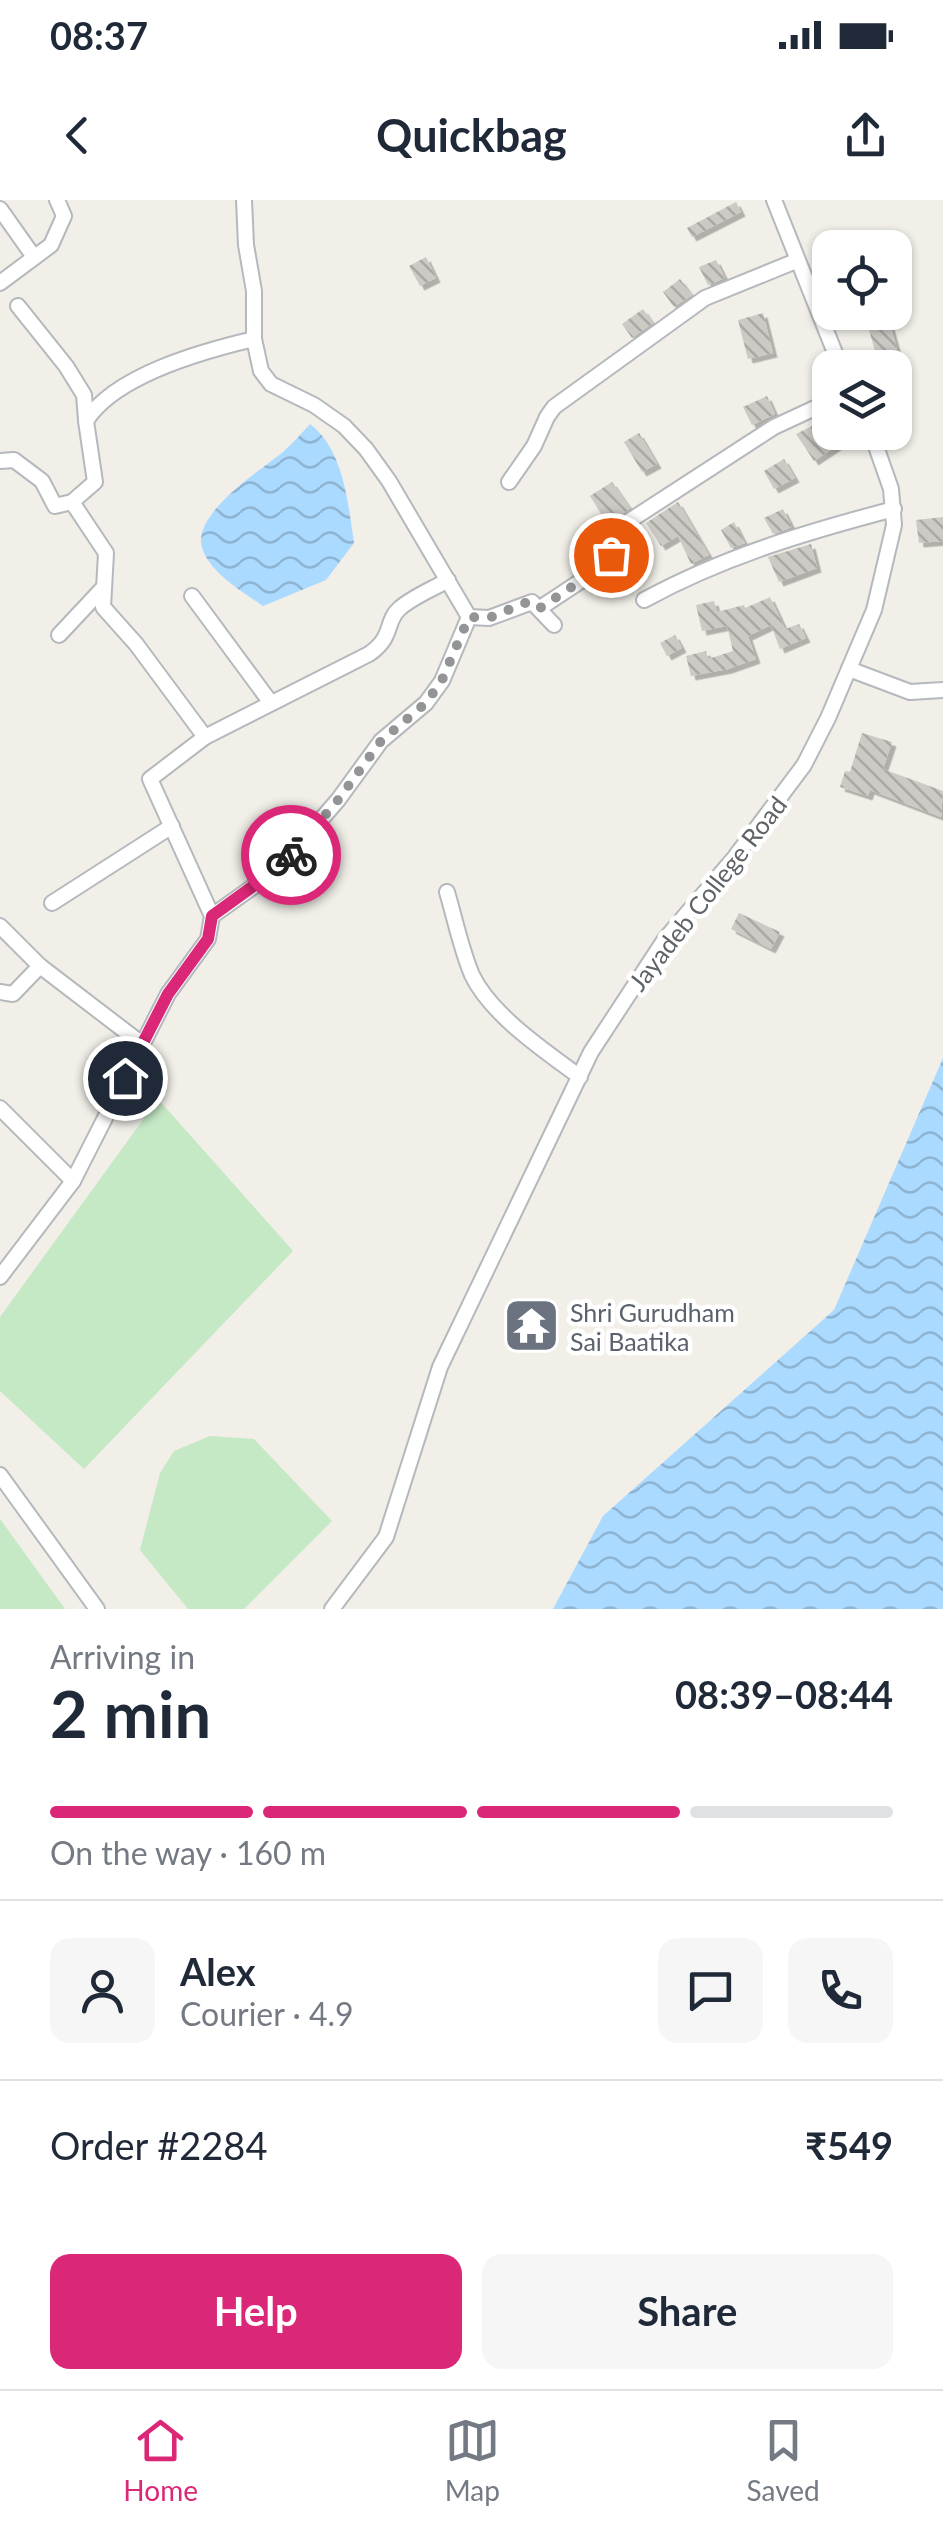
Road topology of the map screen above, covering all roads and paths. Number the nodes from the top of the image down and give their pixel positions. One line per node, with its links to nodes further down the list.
1 (57, 200): 5 (street)
2 (244, 200): 9 (street)
3 (774, 200): 6 (street)
4 (0, 209): 5 (street)
5 (34, 257): 7 (street)
6 (796, 261): 10 (street); 15 (street)
7 (0, 283)
8 (18, 306): 12 (street)
9 (254, 339): 12 (street); 18 (street)
10 (833, 350)
11 (812, 409): 22 (street)
12 (86, 421): 16 (street)
13 (877, 450): 17 (street, Jayadeb College Road)
14 (0, 461): 16 (street)
15 (508, 482)
16 (72, 502): 19 (street)
17 (894, 508): 21 (street); 26 (street, Jayadeb College Road)
18 (448, 580): 23 (street); 28 (street)
19 (104, 587): 25 (street); 29 (street)
20 (192, 596): 28 (street)
21 (644, 600)
22 (540, 608): 23 (street); 24 (street)
23 (469, 617): 33 (street)
24 (554, 625)
25 (58, 635)
26 (849, 668): 27 (street); 38 (street, Jayadeb College Road)
27 (943, 690)
28 (272, 702): 29 (street)
29 (205, 737): 30 (street)
30 (172, 826): 32 (street); 33 (street)
31 (446, 892): 38 (street)
32 (52, 903)
33 (212, 916): 37 (street)
34 (0, 926): 35 (street)
35 (40, 966): 36 (street); 37 (street)
36 (0, 992)
37 (142, 1044): 40 (street)
38 (580, 1077): 44 (street, Jayadeb College Road)
39 (0, 1108): 40 (street)
40 (73, 1180): 41 (street)
41 (0, 1276)
42 (0, 1476): 43 (street)
43 (97, 1609)
44 (332, 1609)

